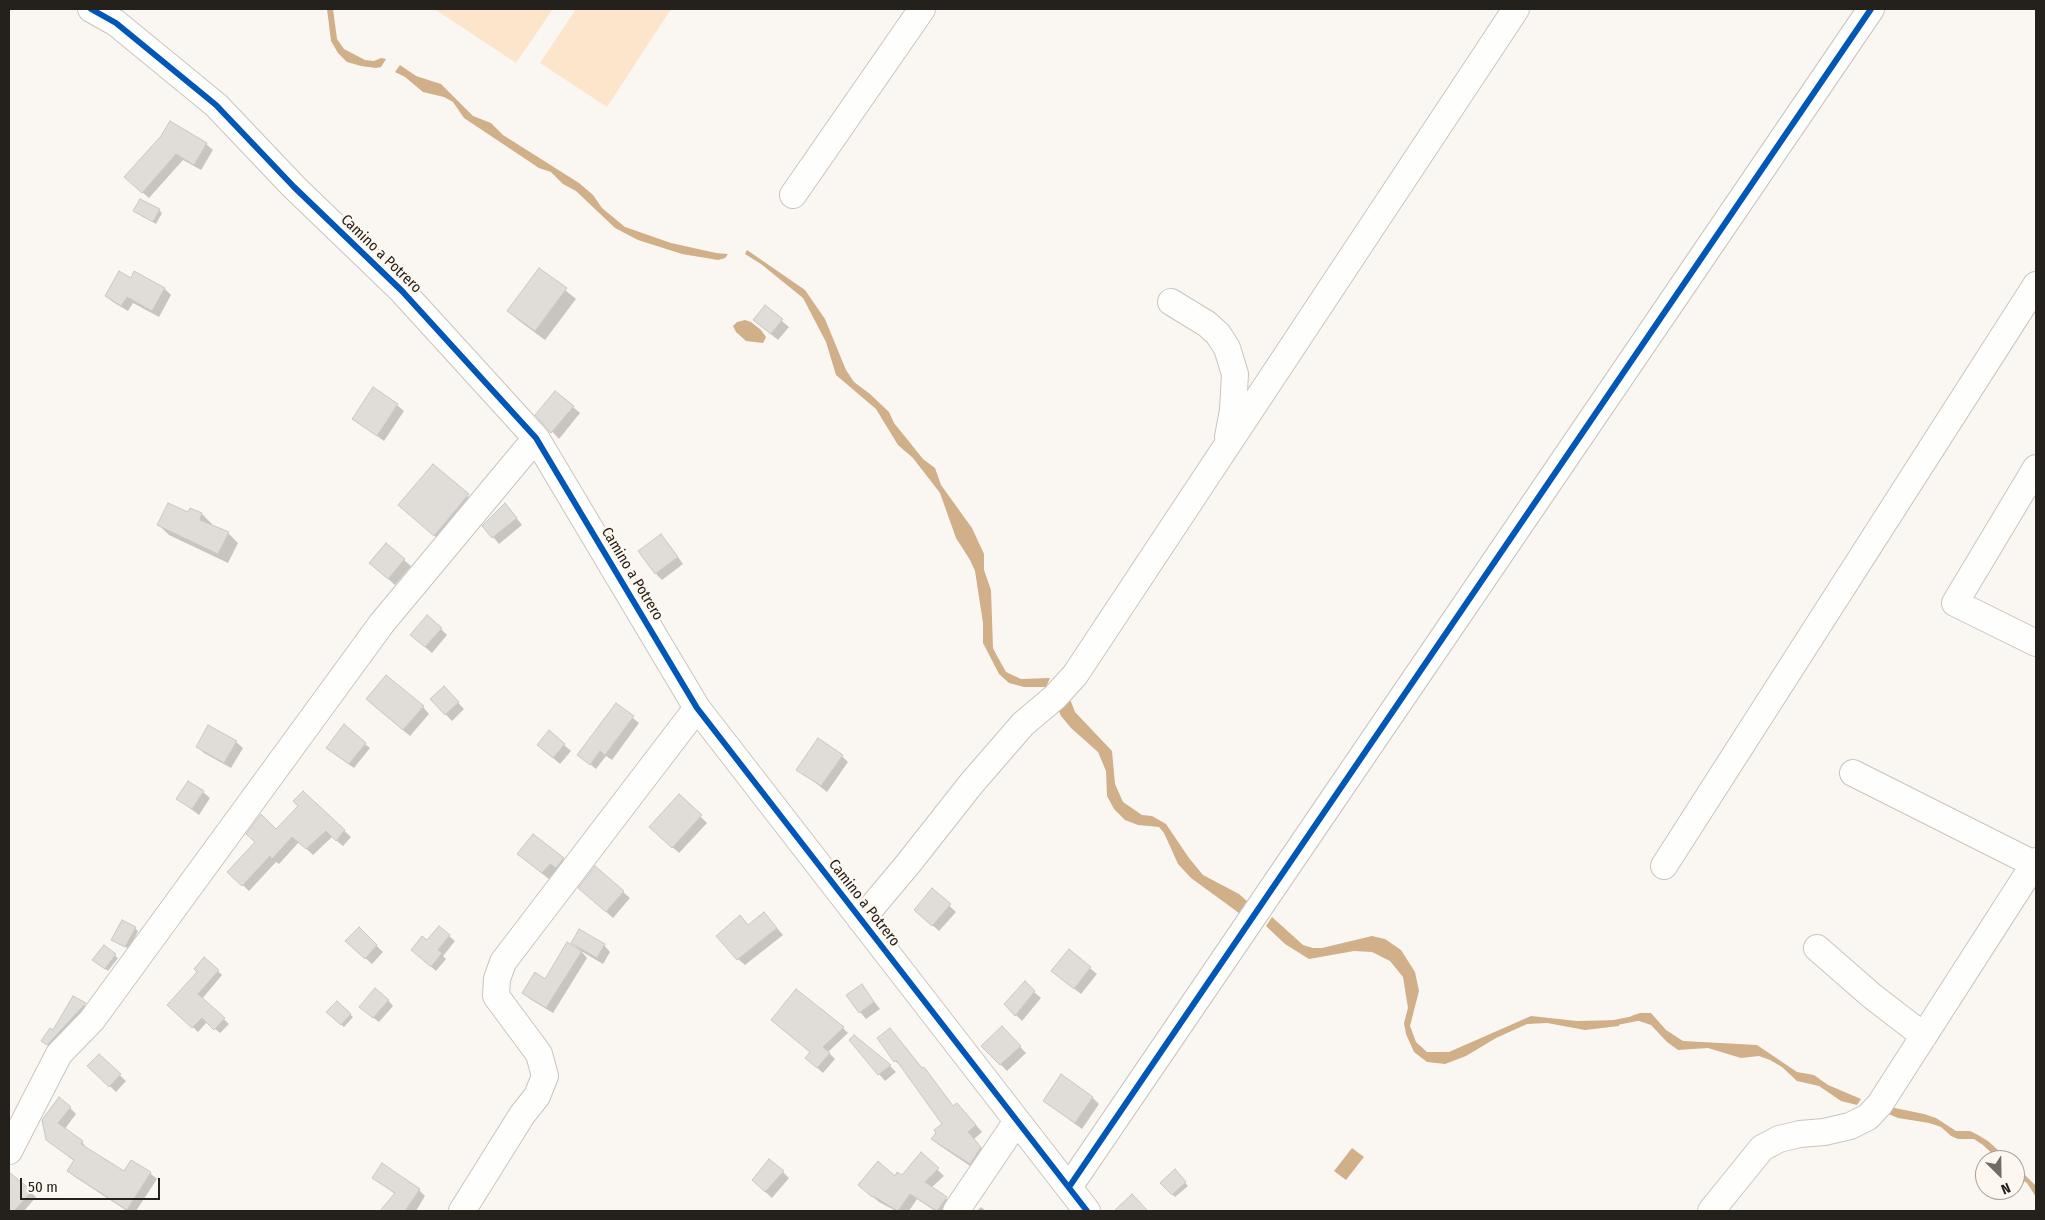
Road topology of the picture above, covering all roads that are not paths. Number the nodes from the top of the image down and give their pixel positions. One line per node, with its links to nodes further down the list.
1 (922, 9): 5 (street)
2 (1516, 9): 9 (street)
3 (1871, 9): 21 (street)
4 (98, 11): 8 (street, Camino a Potrero)
5 (792, 195)
6 (2036, 285): 15 (street)
7 (1171, 302): 9 (street)
8 (536, 438): 12 (street, Camino a Potrero); 20 (street)
9 (1227, 446): 16 (street)
10 (2036, 468): 11 (street)
11 (2036, 643)
12 (696, 708): 16 (street, Camino a Potrero); 22 (street)
13 (1853, 773): 14 (street)
14 (2035, 863): 18 (street)
15 (1664, 866)
16 (861, 920): 19 (street, Camino a Potrero)
17 (1817, 948): 18 (street)
18 (1924, 1036): 24 (street)
19 (1017, 1121): 21 (street, Camino a Potrero); 23 (street)
20 (9, 1151)
21 (1077, 1203)
22 (462, 1211)
23 (956, 1211)
24 (1711, 1211)

